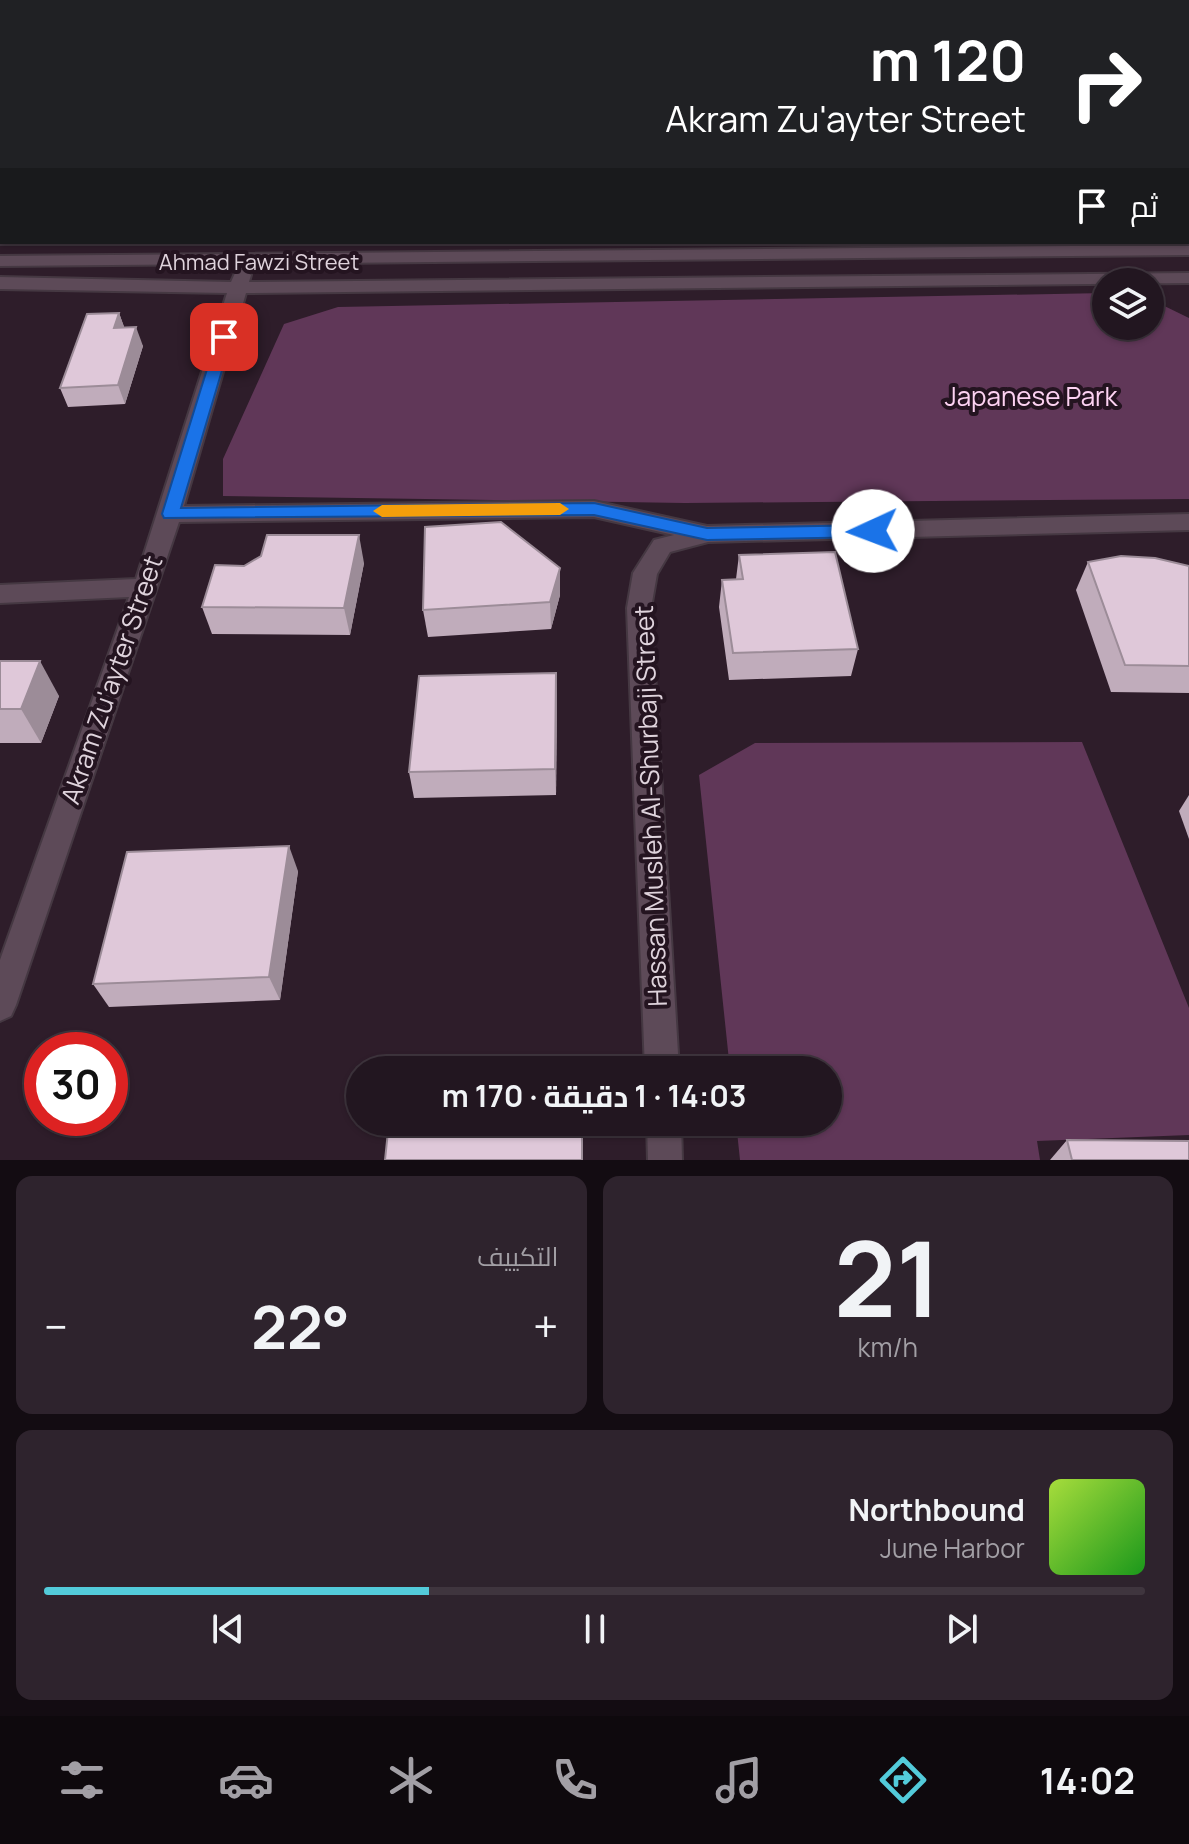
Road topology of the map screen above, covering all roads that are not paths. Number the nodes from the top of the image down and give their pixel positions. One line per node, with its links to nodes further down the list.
1 (854, 247): 2 (street, Ahmad Fawzi Street); 4 (street, Ahmad Fawzi Street)
2 (1189, 250)
3 (0, 261): 4 (street, Ahmad Fawzi Street)
4 (246, 261): 7 (street, Akram Zu'ayter Street)
5 (1189, 278): 7 (street, Ahmad Fawzi Street)
6 (0, 283): 7 (street, Ahmad Fawzi Street)
7 (239, 288): 8 (street, Akram Zu'ayter Street)
8 (170, 514): 10 (street, Hassan Musleh Al-Shurbaji Street); 11 (street, Akram Zu'ayter Street)
9 (1189, 522): 10 (street, Hassan Musleh Al-Shurbaji Street)
10 (707, 534): 14 (street, Hassan Musleh Al-Shurbaji Street)
11 (144, 587): 12 (street); 13 (street, Akram Zu'ayter Street)
12 (0, 594)
13 (0, 1005)
14 (661, 1056)
15 (664, 1136): 16 (street)
16 (665, 1160)

